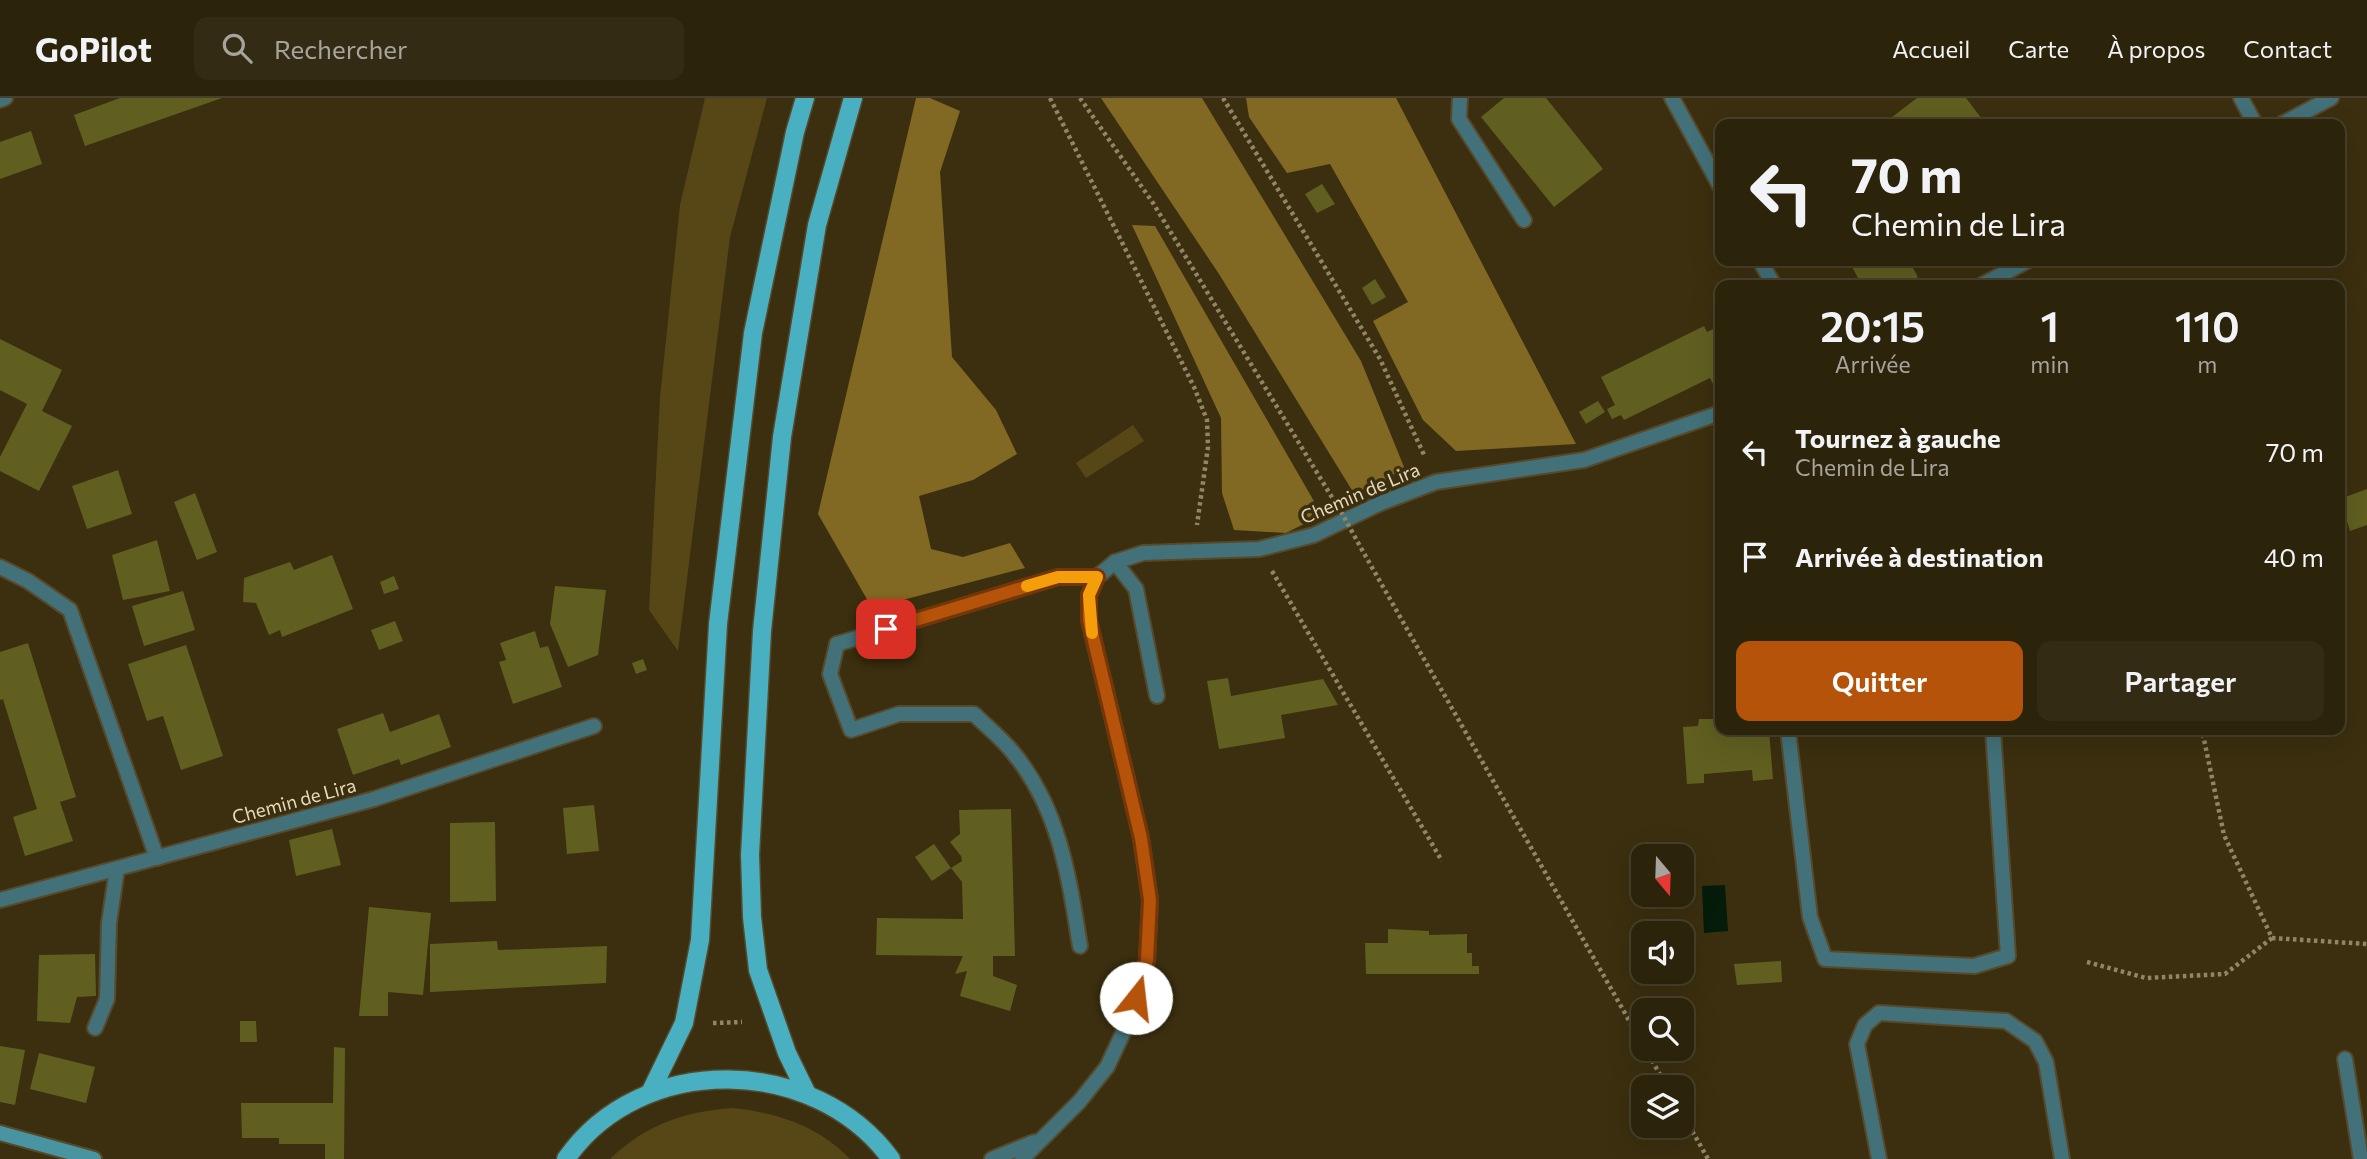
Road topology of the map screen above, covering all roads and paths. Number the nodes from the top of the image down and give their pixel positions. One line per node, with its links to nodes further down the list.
1 (805, 98): 41 (main road)
2 (853, 98): 42 (main road)
3 (1049, 98): 18 (path)
4 (1080, 98): 38 (path, bridge)
5 (1223, 98): 17 (path)
6 (1460, 98): 13 (street)
7 (1672, 98): 12 (street)
8 (2241, 98): 10 (street)
9 (2331, 98): 11 (street)
10 (2252, 119)
11 (2291, 119)
12 (1715, 177)
13 (1524, 220)
14 (2018, 266): 15 (street)
15 (1991, 280)
16 (1715, 415): 17 (street, Chemin de Lira)
17 (1436, 482): 19 (street, Chemin de Lira)
18 (1194, 550): 19 (street, Chemin de Lira); 20 (street, Chemin de Lira)
19 (1259, 550): 29 (path)
20 (1115, 562): 22 (street, Chemin de Lira); 23 (street)
21 (0, 566): 28 (street)
22 (1097, 577): 34 (street); 45 (street)
23 (1157, 696)
24 (594, 726): 28 (street, Chemin de Lira)
25 (1789, 735): 26 (street)
26 (1993, 735)
27 (2203, 735): 32 (path)
28 (157, 858): 30 (street, Chemin de Lira)
29 (1442, 861)
30 (117, 869): 31 (street, Chemin de Lira); 39 (street)
31 (0, 900)
32 (2272, 938): 33 (path); 35 (path)
33 (2367, 944)
34 (1080, 946)
35 (2087, 962)
36 (741, 1022): 37 (path)
37 (708, 1023)
38 (1631, 1024)
39 (95, 1027)
40 (2345, 1059): 54 (street)
41 (650, 1093): 42 (main road); 48 (main road)
42 (807, 1094): 46 (main road)
43 (0, 1133): 47 (main road)
44 (1694, 1134): 51 (path)
45 (1036, 1142): 49 (street); 50 (street)
46 (894, 1158)
47 (94, 1159)
48 (566, 1159)
49 (992, 1159)
50 (1021, 1159)
51 (1708, 1159)
52 (1878, 1159): 53 (street)
53 (2062, 1159)
54 (2361, 1159)

